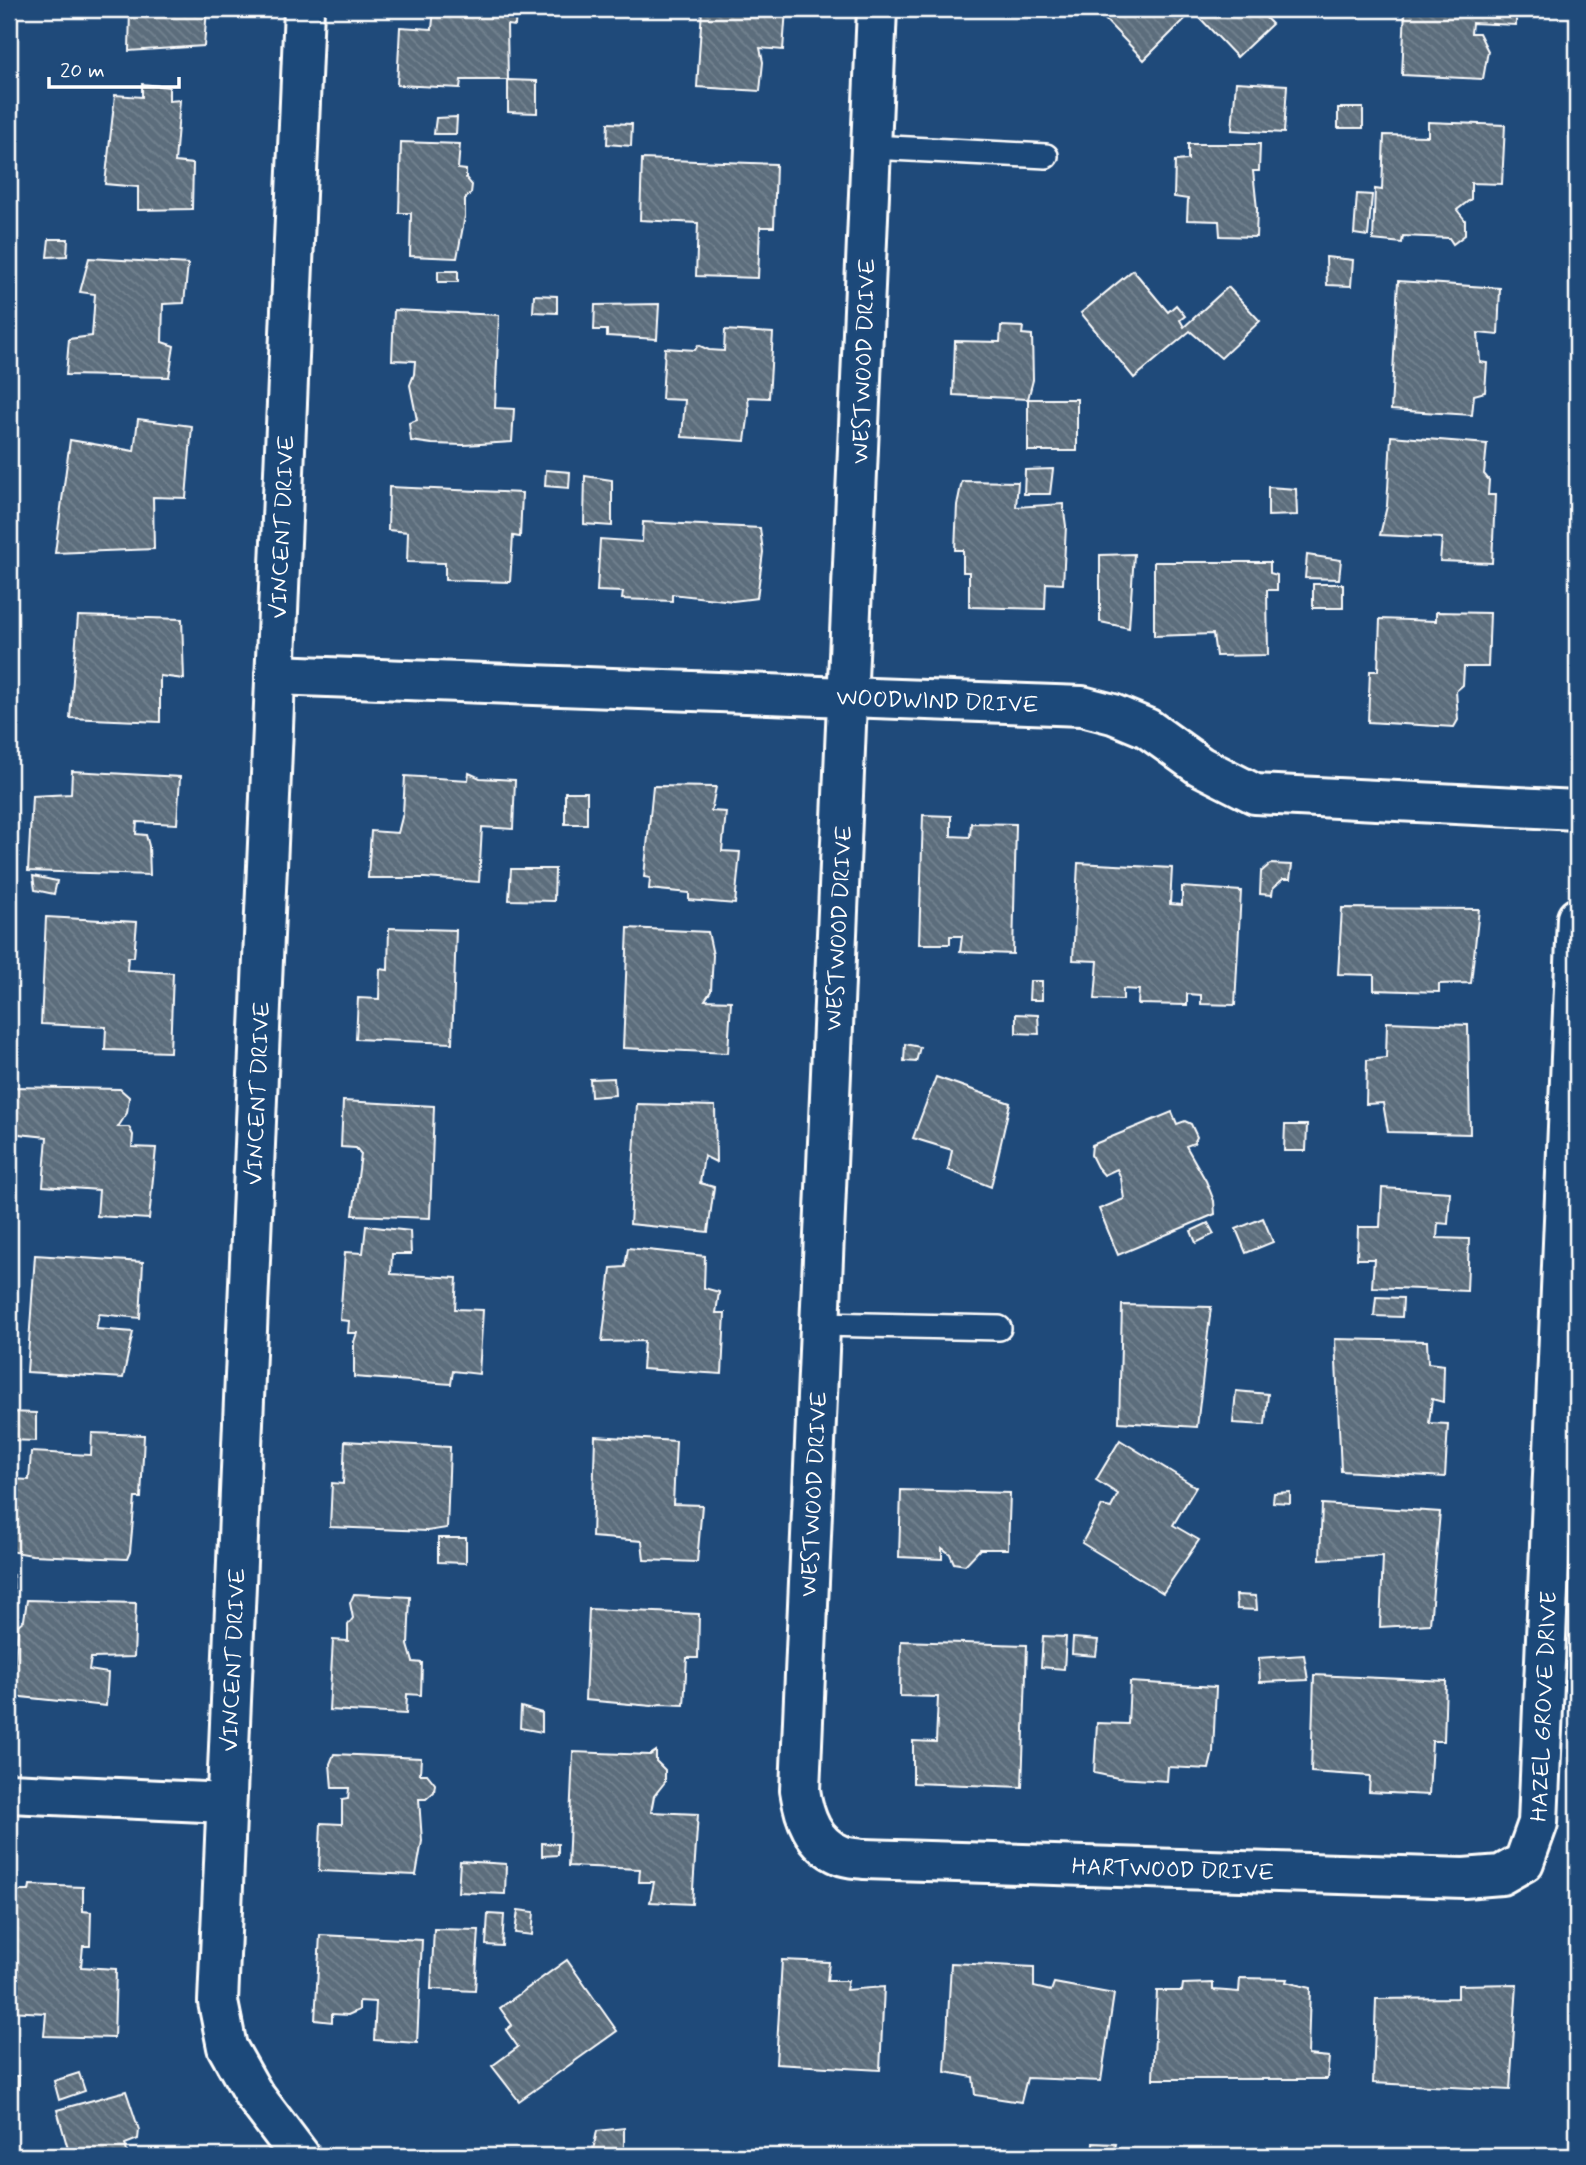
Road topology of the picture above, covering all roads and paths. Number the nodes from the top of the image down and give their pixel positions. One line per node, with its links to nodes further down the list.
1 (304, 9): 5 (street, VINCENT DRIVE)
2 (877, 9): 3 (street, WESTWOOD DRIVE)
3 (871, 148): 4 (lane); 6 (street, WESTWOOD DRIVE)
4 (1046, 156)
5 (275, 675): 6 (street, WOODWIND DRIVE); 12 (street, VINCENT DRIVE)
6 (849, 696): 7 (street, WOODWIND DRIVE); 9 (street, WESTWOOD DRIVE)
7 (1577, 810)
8 (1577, 918): 14 (street, HAZEL GROVE DRIVE)
9 (821, 1324): 10 (lane); 13 (street, WESTWOOD DRIVE)
10 (999, 1328)
11 (9, 1793): 12 (street)
12 (226, 1803): 15 (street, VINCENT DRIVE)
13 (821, 1842): 14 (street, HARTWOOD DRIVE)
14 (1524, 1862)
15 (300, 2156)

